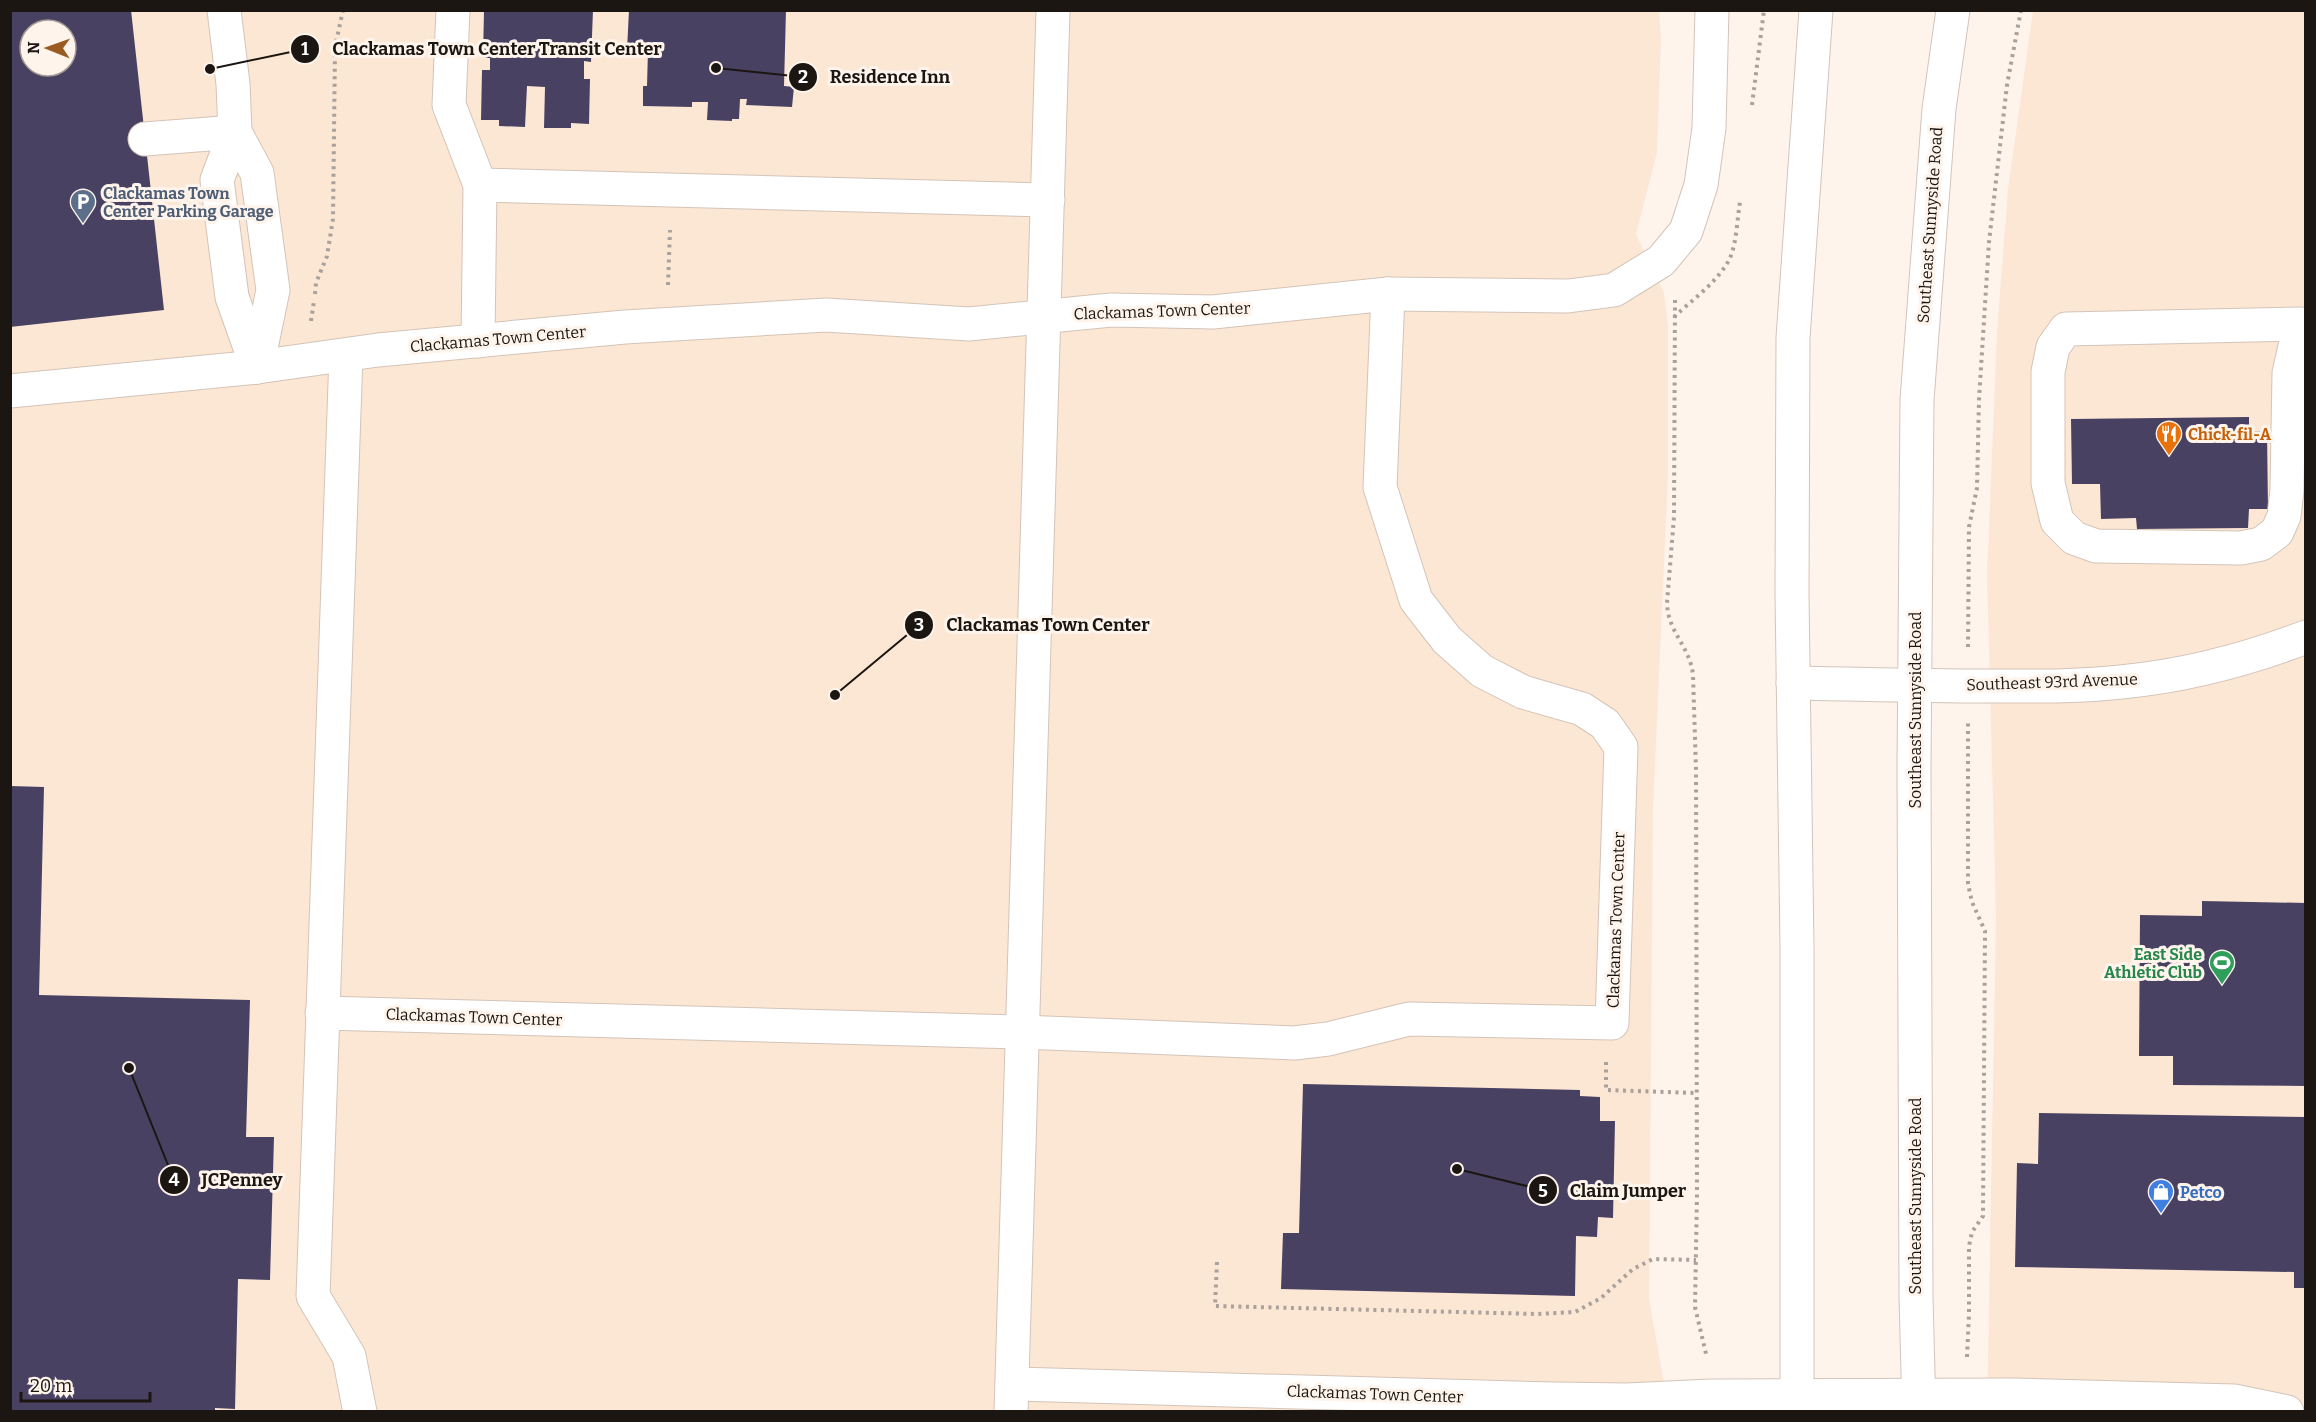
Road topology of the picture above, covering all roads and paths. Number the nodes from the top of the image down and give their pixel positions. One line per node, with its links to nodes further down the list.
1 (224, 10): 9 (main road)
2 (343, 10): 21 (path)
3 (453, 10): 11 (main road)
4 (1053, 10): 13 (main road)
5 (1712, 10): 14 (main road, Clackamas Town Center)
6 (1816, 10): 26 (main road)
7 (1953, 10): 27 (main road, Southeast Sunnyside Road)
8 (2021, 10): 24 (path)
9 (235, 132): 10 (main road); 22 (main road)
10 (145, 140)
11 (480, 185): 12 (main road); 19 (main road)
12 (679, 190): 13 (main road); 17 (path)
13 (1048, 200): 16 (main road)
14 (1388, 294): 16 (main road, Clackamas Town Center); 30 (main road, Clackamas Town Center)
15 (1675, 298): 32 (path)
16 (1044, 316): 17 (main road, Clackamas Town Center); 31 (main road, Clackamas Town Center)
17 (666, 325): 19 (main road, Clackamas Town Center)
18 (2303, 330): 18 (main road)
19 (478, 341): 20 (main road, Clackamas Town Center)
20 (346, 355): 21 (main road, Clackamas Town Center); 29 (main road)
21 (306, 360): 22 (main road, Clackamas Town Center)
22 (257, 367): 23 (main road, Clackamas Town Center)
23 (10, 391)
24 (1977, 489)
25 (2306, 637): 27 (main road, Southeast 93rd Avenue)
26 (1793, 683): 27 (main road, Southeast 93rd Avenue); 38 (main road)
27 (1914, 686): 39 (main road, Southeast Sunnyside Road)
28 (1985, 931): 36 (path)
29 (322, 1013): 31 (main road, Clackamas Town Center); 40 (main road)
30 (1607, 1023): 31 (main road, Clackamas Town Center); 32 (path)
31 (1022, 1032): 37 (main road, Clackamas Town Center)
32 (1697, 1094): 33 (path)
33 (1696, 1260): 34 (path); 35 (path)
34 (1217, 1262)
35 (1707, 1351)
36 (1964, 1395): 39 (main road, Clackamas Town Center); 41 (main road, Clackamas Town Center)
37 (1012, 1398): 38 (main road, Clackamas Town Center)
38 (1797, 1404): 39 (main road, Clackamas Town Center)
39 (1918, 1404)
40 (360, 1412)
41 (2287, 1412)

